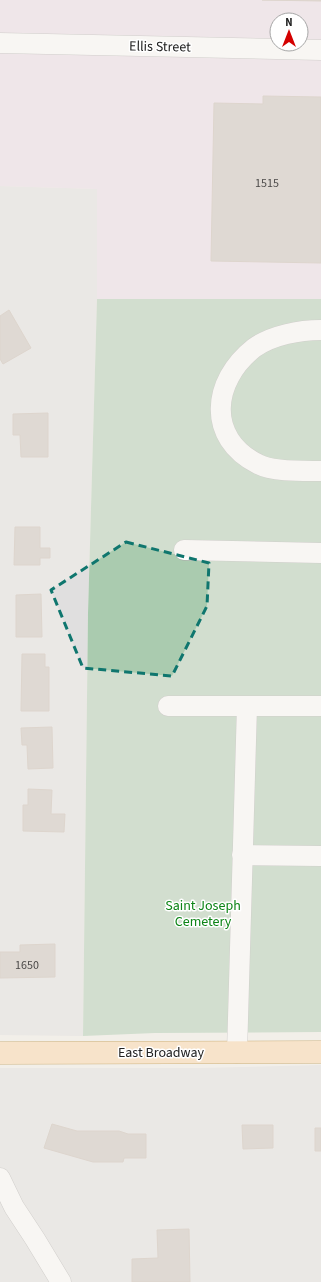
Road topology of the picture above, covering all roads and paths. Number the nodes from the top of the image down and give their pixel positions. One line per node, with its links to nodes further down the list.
1 (0, 43): 2 (street, Ellis Street)
2 (321, 50)
3 (321, 330): 4 (street)
4 (321, 472)
5 (184, 550): 6 (street)
6 (321, 553)
7 (168, 706): 8 (street)
8 (247, 706): 9 (street); 10 (street)
9 (321, 706)
10 (242, 855): 11 (street); 14 (street)
11 (321, 856)
12 (321, 1052): 14 (main road, East Broadway)
13 (0, 1053): 14 (main road, East Broadway)
14 (237, 1053)
15 (0, 1178): 16 (street)
16 (61, 1282)

